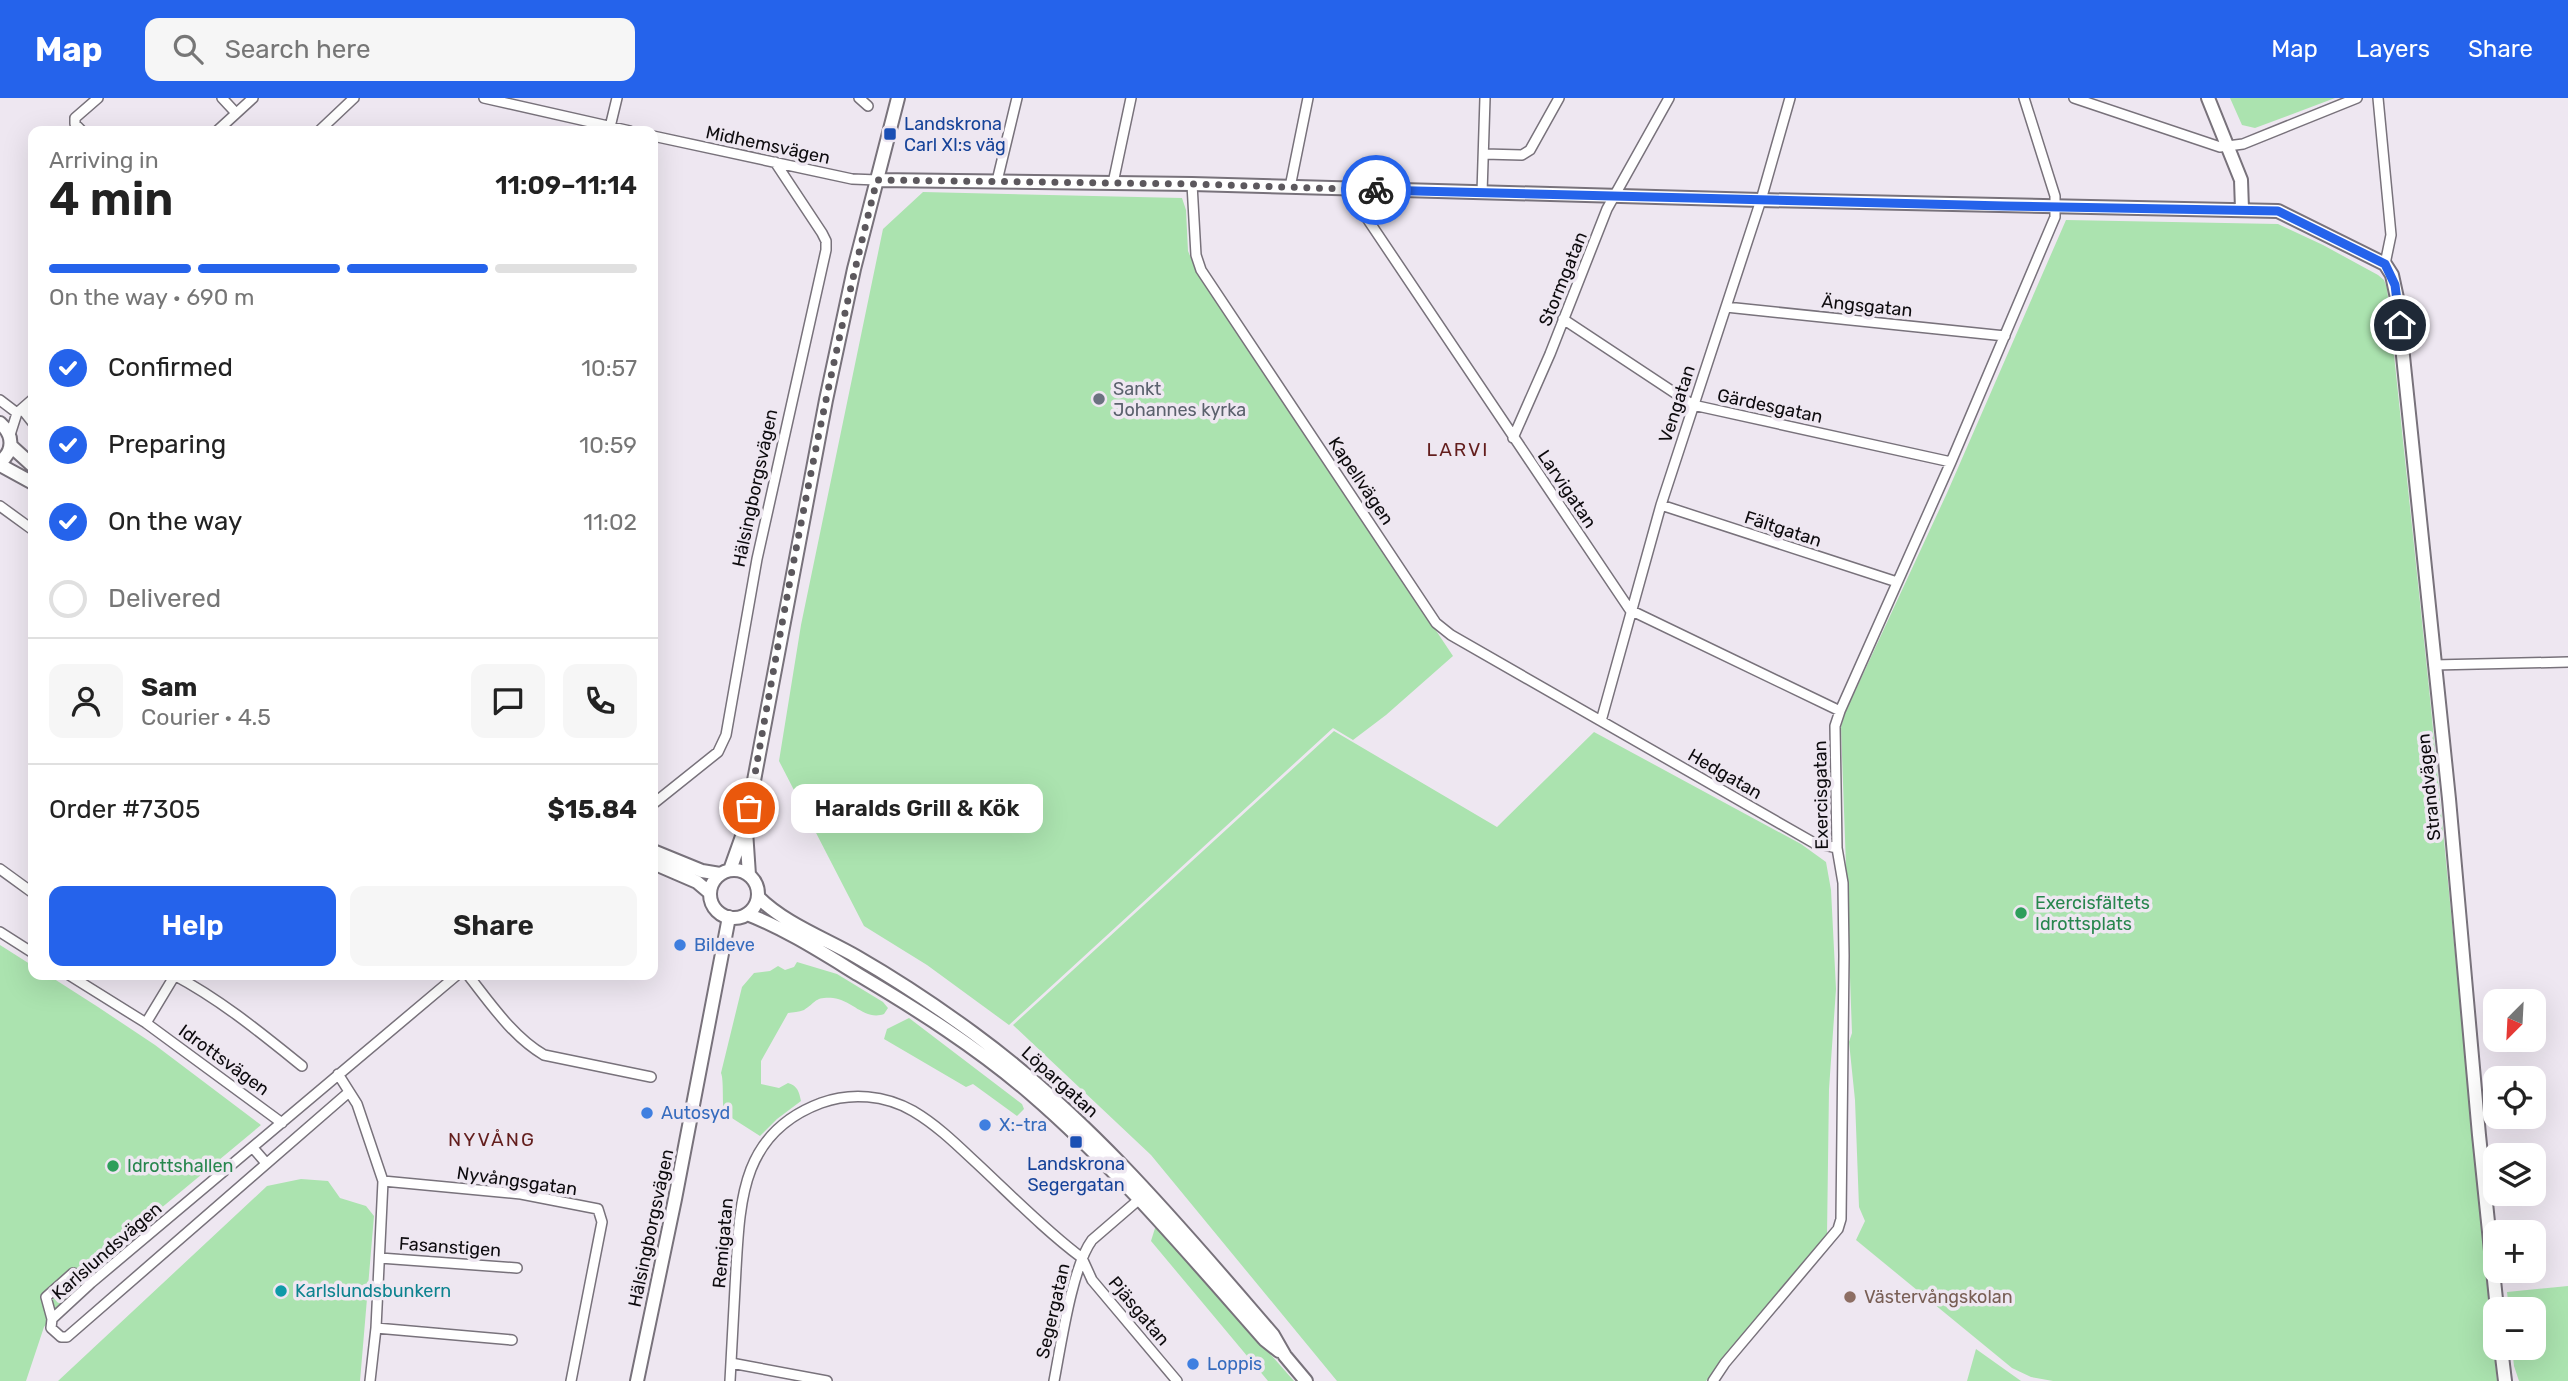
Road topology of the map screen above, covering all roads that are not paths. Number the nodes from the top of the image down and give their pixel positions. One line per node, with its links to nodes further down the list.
1 (98, 98): 23 (street)
2 (222, 98): 22 (street)
3 (253, 98): 22 (street)
4 (354, 98): 25 (street)
5 (484, 98): 26 (street)
6 (617, 98): 27 (street)
7 (859, 98): 21 (street)
8 (898, 98): 32 (street)
9 (1017, 98): 33 (street)
10 (1131, 98): 34 (street)
11 (1306, 98): 36 (street)
12 (1485, 98): 30 (street)
13 (1559, 98): 30 (street)
14 (1669, 98): 39 (street, Stormgatan)
15 (1790, 98): 40 (street, Vengatan)
16 (2024, 98): 41 (street)
17 (2074, 98): 29 (street)
18 (2208, 98): 29 (street)
19 (2357, 98): 29 (street)
20 (2378, 98): 43 (street)
21 (868, 106)
22 (236, 113): 24 (street)
23 (77, 126)
24 (222, 126)
25 (324, 126)
26 (606, 126)
27 (610, 126)
28 (658, 137): 31 (street, Midhemsvägen)
29 (2229, 147): 42 (street)
30 (1484, 154): 38 (street)
31 (775, 162): 32 (street, Midhemsvägen); 69 (street, Hälsingborgsvägen)
32 (877, 180): 33 (street); 70 (street)
33 (997, 181): 34 (street)
34 (1113, 183): 35 (street)
35 (1192, 184): 36 (street); 68 (street, Kapellvägen)
36 (1290, 187): 37 (street)
37 (1353, 189): 38 (street); 54 (street, Larvigatan)
38 (1482, 193): 39 (street)
39 (1614, 197): 40 (street); 45 (street, Stormgatan)
40 (1761, 201): 41 (street); 44 (street, Vengatan)
41 (2056, 207): 42 (street); 46 (street, Exercisgatan)
42 (2242, 209): 43 (street)
43 (2385, 264): 66 (street, Strandvägen)
44 (1726, 306): 46 (street, Ängsgatan); 49 (street, Vengatan)
45 (1563, 319): 49 (street, Gärdesgatan); 54 (street, Stormgatan)
46 (2005, 336): 57 (street, Exercisgatan)
47 (0, 400): 50 (street)
48 (28, 404): 50 (street)
49 (1693, 405): 57 (street, Gärdesgatan); 60 (street, Vengatan)
50 (20, 412): 51 (street); 52 (street); 55 (street)
51 (0, 418)
52 (28, 419)
53 (0, 423): 55 (street)
54 (1513, 438): 64 (street, Larvigatan)
55 (10, 440): 56 (street); 58 (street)
56 (28, 460)
57 (1951, 462): 63 (street, Exercisgatan)
58 (0, 464): 59 (street)
59 (28, 480)
60 (1661, 505): 63 (street, Fältgatan); 64 (street, Vengatan)
61 (0, 506): 62 (street)
62 (28, 526)
63 (1897, 582): 67 (street, Exercisgatan)
64 (1630, 610): 67 (street); 68 (street, Vengatan)
65 (2568, 662): 66 (street)
66 (2434, 665): 103 (street, Strandvägen)
67 (1840, 711): 71 (street, Exercisgatan)
68 (1601, 721): 71 (street, Hedgatan)
69 (658, 800)
70 (746, 828): 75 (street); 76 (street)
71 (1837, 848): 117 (street, Exercisgatan)
72 (658, 853): 75 (street)
73 (658, 865): 78 (street)
74 (0, 869): 77 (street)
75 (725, 872): 76 (street); 78 (street)
76 (749, 874): 79 (street)
77 (28, 889)
78 (710, 893): 81 (street)
79 (758, 897): 80 (street); 98 (street, Löpargatan)
80 (747, 914): 81 (street); 98 (street, Löpargatan)
81 (729, 917): 111 (street, Hälsingborgsvägen)
82 (0, 932): 83 (street)
83 (28, 950)
84 (77, 980): 89 (street, Idrottsvägen)
85 (172, 980): 89 (street)
86 (183, 980): 90 (street)
87 (451, 980): 91 (street, Karlslundsvägen)
88 (472, 980): 92 (street)
89 (146, 1023): 94 (street, Idrottsvägen)
90 (302, 1066)
91 (338, 1074): 93 (street); 94 (street, Karlslundsvägen)
92 (651, 1077)
93 (349, 1093): 96 (street, Karlslundsvägen); 97 (street)
94 (282, 1123): 95 (street, Karlslundsvägen)
95 (253, 1148): 96 (street); 102 (street, Karlslundsvägen)
96 (266, 1163): 104 (street, Karlslundsvägen)
97 (383, 1181): 99 (street); 110 (street, Nyvångsgatan)
98 (1143, 1196): 100 (street, Segergatan); 116 (street, Löpargatan)
99 (380, 1258): 101 (street, Fasanstigen); 105 (street)
100 (1082, 1258): 108 (street, Remigatan); 114 (street, Segergatan); 115 (street, Pjäsgatan)
101 (517, 1268)
102 (91, 1283): 104 (street, Karlslundsvägen); 104 (street)
103 (2496, 1297)
104 (52, 1320)
105 (376, 1328): 106 (street); 109 (street)
106 (512, 1340)
107 (2502, 1360): 118 (street)
108 (731, 1363): 112 (street, Remigatan); 113 (street)
109 (370, 1381)
110 (571, 1381)
111 (637, 1381)
112 (730, 1381)
113 (827, 1381)
114 (1054, 1381)
115 (1177, 1381)
116 (1306, 1381)
117 (1713, 1381)
118 (2505, 1381)

